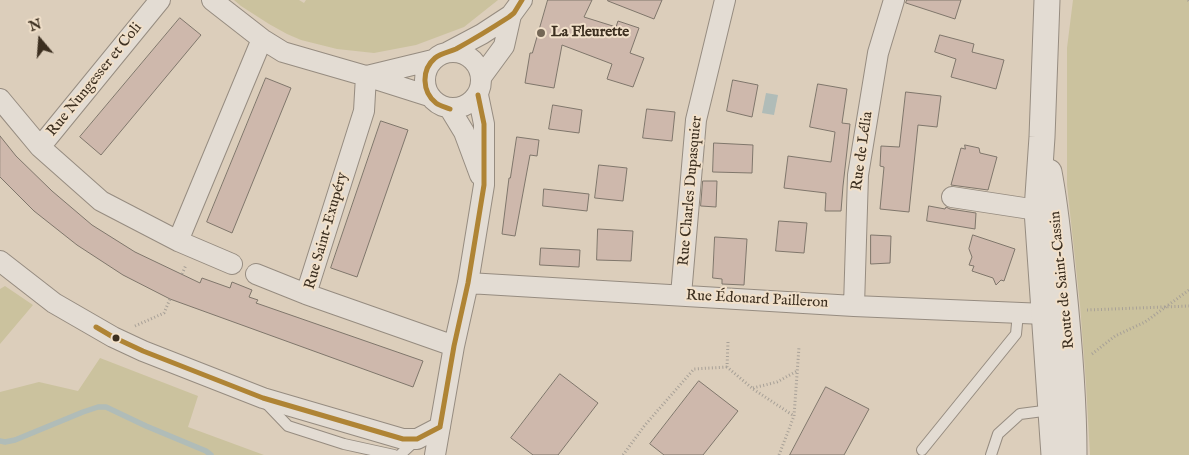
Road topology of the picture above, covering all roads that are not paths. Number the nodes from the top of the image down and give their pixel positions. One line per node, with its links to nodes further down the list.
1 (160, 0): 15 (street, Rue Nungesser et Coli)
2 (212, 0): 7 (street)
3 (725, 0): 25 (street, Rue Charles Dupasquier)
4 (894, 0): 26 (street, Rue de Lélia)
5 (1047, 0): 18 (street, Route de Saint-Cassin)
6 (517, 8): 8 (street); 10 (street)
7 (262, 39): 9 (street); 19 (street)
8 (440, 56): 9 (street); 10 (street); 12 (street)
9 (366, 76): 12 (street); 24 (street, Rue Saint-Exupéry)
10 (482, 76): 11 (street)
11 (478, 95): 14 (street); 16 (street)
12 (429, 96): 14 (street)
13 (0, 99): 15 (street)
14 (450, 109): 16 (street)
15 (40, 147): 19 (street, Rue Nungesser et Coli)
16 (484, 185): 23 (street)
17 (952, 197): 18 (street)
18 (1046, 208): 28 (street, Route de Saint-Cassin); 31 (street, Route de Saint-Cassin)
19 (178, 242): 21 (street, Rue Nungesser et Coli)
20 (0, 260): 30 (street)
21 (232, 264)
22 (256, 274): 24 (street)
23 (468, 282): 25 (street, Rue Édouard Pailleron); 29 (street)
24 (306, 294): 29 (street, Rue Saint-Exupéry)
25 (681, 295): 26 (street, Rue Édouard Pailleron)
26 (854, 306): 27 (street, Rue Édouard Pailleron)
27 (1018, 313): 28 (street, Rue Édouard Pailleron); 34 (lane)
28 (1045, 314): 31 (street, Route de Saint-Cassin)
29 (454, 346): 32 (street)
30 (263, 398): 33 (street); 35 (lane)
31 (1063, 415): 38 (lane); 39 (street, Route de Saint-Cassin); 40 (street, Route de Saint-Cassin)
32 (440, 427): 33 (street); 37 (street)
33 (417, 440): 36 (lane)
34 (922, 450)
35 (394, 455)
36 (400, 455)
37 (435, 455)
38 (991, 455)
39 (1054, 455)
40 (1074, 455)

